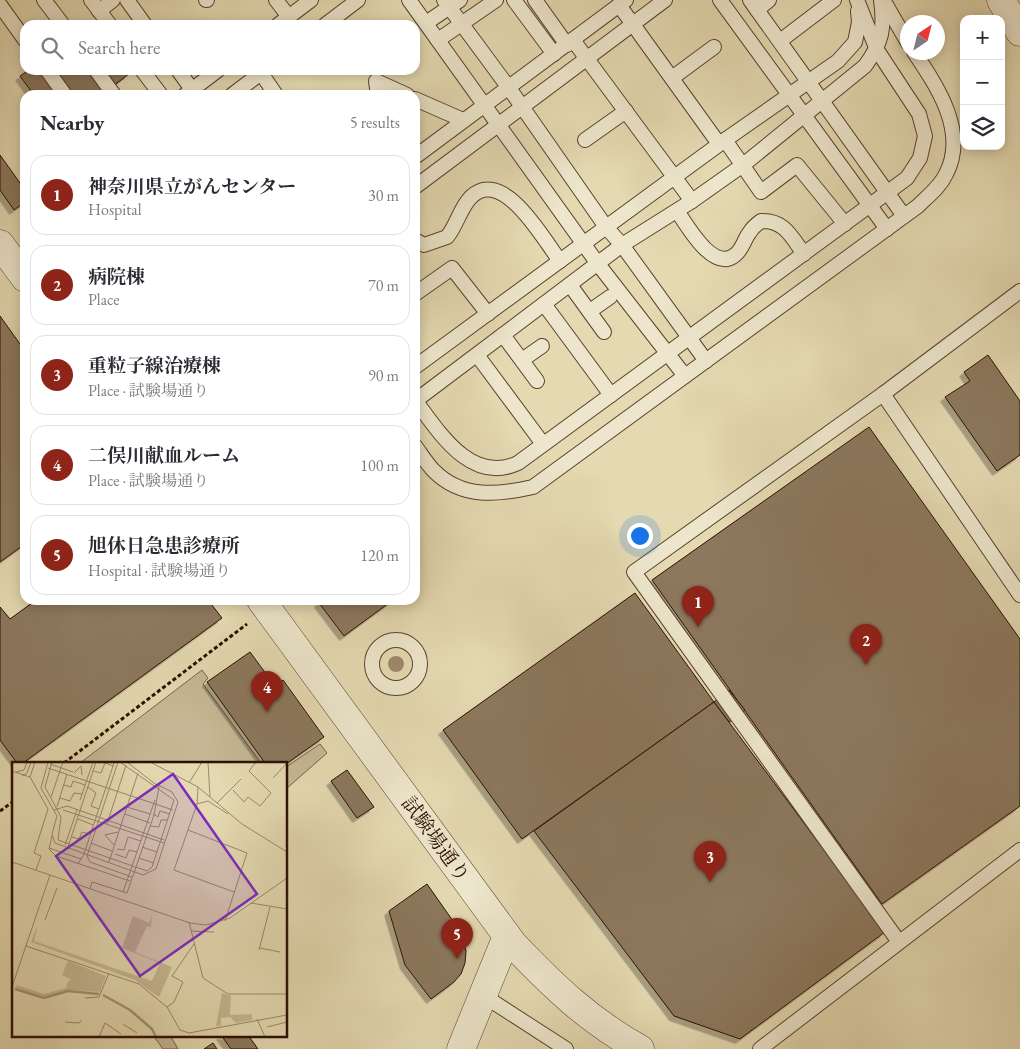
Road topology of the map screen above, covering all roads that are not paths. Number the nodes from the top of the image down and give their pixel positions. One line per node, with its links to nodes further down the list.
1 (44, 0): 23 (lane)
2 (113, 0): 21 (lane)
3 (127, 0): 25 (lane)
4 (276, 0): 26 (lane)
5 (311, 0): 27 (lane)
6 (358, 0): 28 (lane)
7 (409, 0): 29 (lane)
8 (496, 0): 31 (lane)
9 (514, 0): 40 (lane)
10 (535, 0): 37 (lane)
11 (665, 0): 30 (lane)
12 (720, 0): 62 (lane)
13 (769, 0): 22 (lane)
14 (834, 0): 36 (lane)
15 (882, 0): 32 (lane); 39 (lane)
16 (1001, 0): 33 (street)
17 (857, 1): 39 (lane); 51 (lane)
18 (451, 3): 29 (lane); 31 (lane)
19 (622, 3): 30 (lane); 37 (lane)
20 (0, 5): 34 (lane)
21 (95, 5): 24 (lane)
22 (753, 5): 36 (lane)
23 (58, 20)
24 (106, 20)
25 (141, 20)
26 (284, 20)
27 (285, 20)
28 (332, 20)
29 (426, 23): 35 (lane)
30 (632, 24): 41 (lane); 50 (lane)
31 (461, 25): 35 (lane); 52 (lane)
32 (900, 30)
33 (1020, 32)
34 (20, 33)
35 (438, 40): 65 (lane)
36 (780, 41): 51 (lane)
37 (570, 42): 40 (lane); 41 (lane)
38 (714, 47): 50 (lane)
39 (877, 50): 63 (lane); 77 (lane)
40 (554, 54): 52 (lane)
41 (587, 58): 66 (lane); 67 (lane)
42 (919, 60): 81 (lane)
43 (51, 75): 53 (lane)
44 (100, 75): 54 (lane)
45 (146, 75): 55 (lane)
46 (181, 75): 56 (lane)
47 (212, 75): 57 (lane)
48 (259, 75): 58 (lane)
49 (265, 75): 59 (lane)
50 (672, 78): 72 (lane)
51 (810, 81): 62 (lane); 63 (lane)
52 (509, 88): 65 (lane); 66 (lane)
53 (61, 90)
54 (110, 90)
55 (157, 90)
56 (189, 90)
57 (195, 90)
58 (239, 90)
59 (273, 90)
60 (377, 90): 61 (lane)
61 (396, 90)
62 (789, 95): 68 (lane); 72 (lane)
63 (823, 100): 68 (lane); 77 (lane)
64 (420, 101): 69 (lane)
65 (483, 106): 69 (lane); 70 (lane)
66 (522, 107): 70 (lane); 83 (lane)
67 (626, 111): 71 (lane); 75 (lane)
68 (804, 114): 74 (lane); 79 (lane)
69 (464, 120): 73 (lane)
70 (498, 125): 76 (lane); 86 (lane)
71 (585, 140)
72 (722, 142): 74 (lane); 75 (lane)
73 (420, 153)
74 (743, 165): 78 (lane); 82 (lane)
75 (674, 178): 78 (lane); 83 (lane)
76 (420, 183)
77 (888, 192): 79 (lane); 81 (lane)
78 (692, 201): 80 (lane)
79 (870, 206): 82 (lane); 84 (lane)
80 (677, 211): 88 (lane); 89 (lane)
81 (904, 216): 84 (lane)
82 (845, 224): 89 (lane)
83 (606, 227): 86 (lane); 88 (lane)
84 (887, 229): 107 (lane)
85 (420, 243): 90 (lane)
86 (585, 243): 90 (lane); 91 (lane)
87 (0, 244): 92 (street)
88 (622, 245): 91 (lane); 102 (lane)
89 (804, 254): 102 (lane)
90 (560, 261): 99 (lane)
91 (598, 264): 93 (lane); 104 (lane)
92 (20, 271)
93 (570, 285): 97 (lane); 98 (lane)
94 (420, 290): 99 (lane)
95 (1020, 291): 111 (lane)
96 (610, 297): 98 (lane)
97 (544, 304): 101 (lane); 112 (lane)
98 (590, 311): 100 (lane)
99 (488, 314): 108 (lane)
100 (604, 332)
101 (503, 335): 105 (lane); 106 (lane)
102 (689, 338): 104 (lane); 107 (lane)
103 (542, 346): 106 (lane)
104 (668, 353): 109 (lane); 112 (lane)
105 (477, 355): 113 (lane); 115 (lane)
106 (522, 360): 110 (lane)
107 (706, 361): 109 (lane)
108 (420, 363)
109 (685, 376): 116 (lane)
110 (537, 381)
111 (883, 394): 117 (lane); 121 (lane)
112 (611, 395): 115 (lane)
113 (420, 397)
114 (420, 407): 115 (lane)
115 (543, 444)
116 (420, 453)
117 (1020, 595)
118 (257, 610): 120 (street, 試験場通り)
119 (1020, 850): 121 (lane)
120 (507, 936): 122 (street); 125 (street, 試験場通り)
121 (899, 942): 126 (lane)
122 (484, 996): 123 (street); 124 (lane)
123 (461, 1049)
124 (566, 1049)
125 (640, 1049)
126 (760, 1049)

